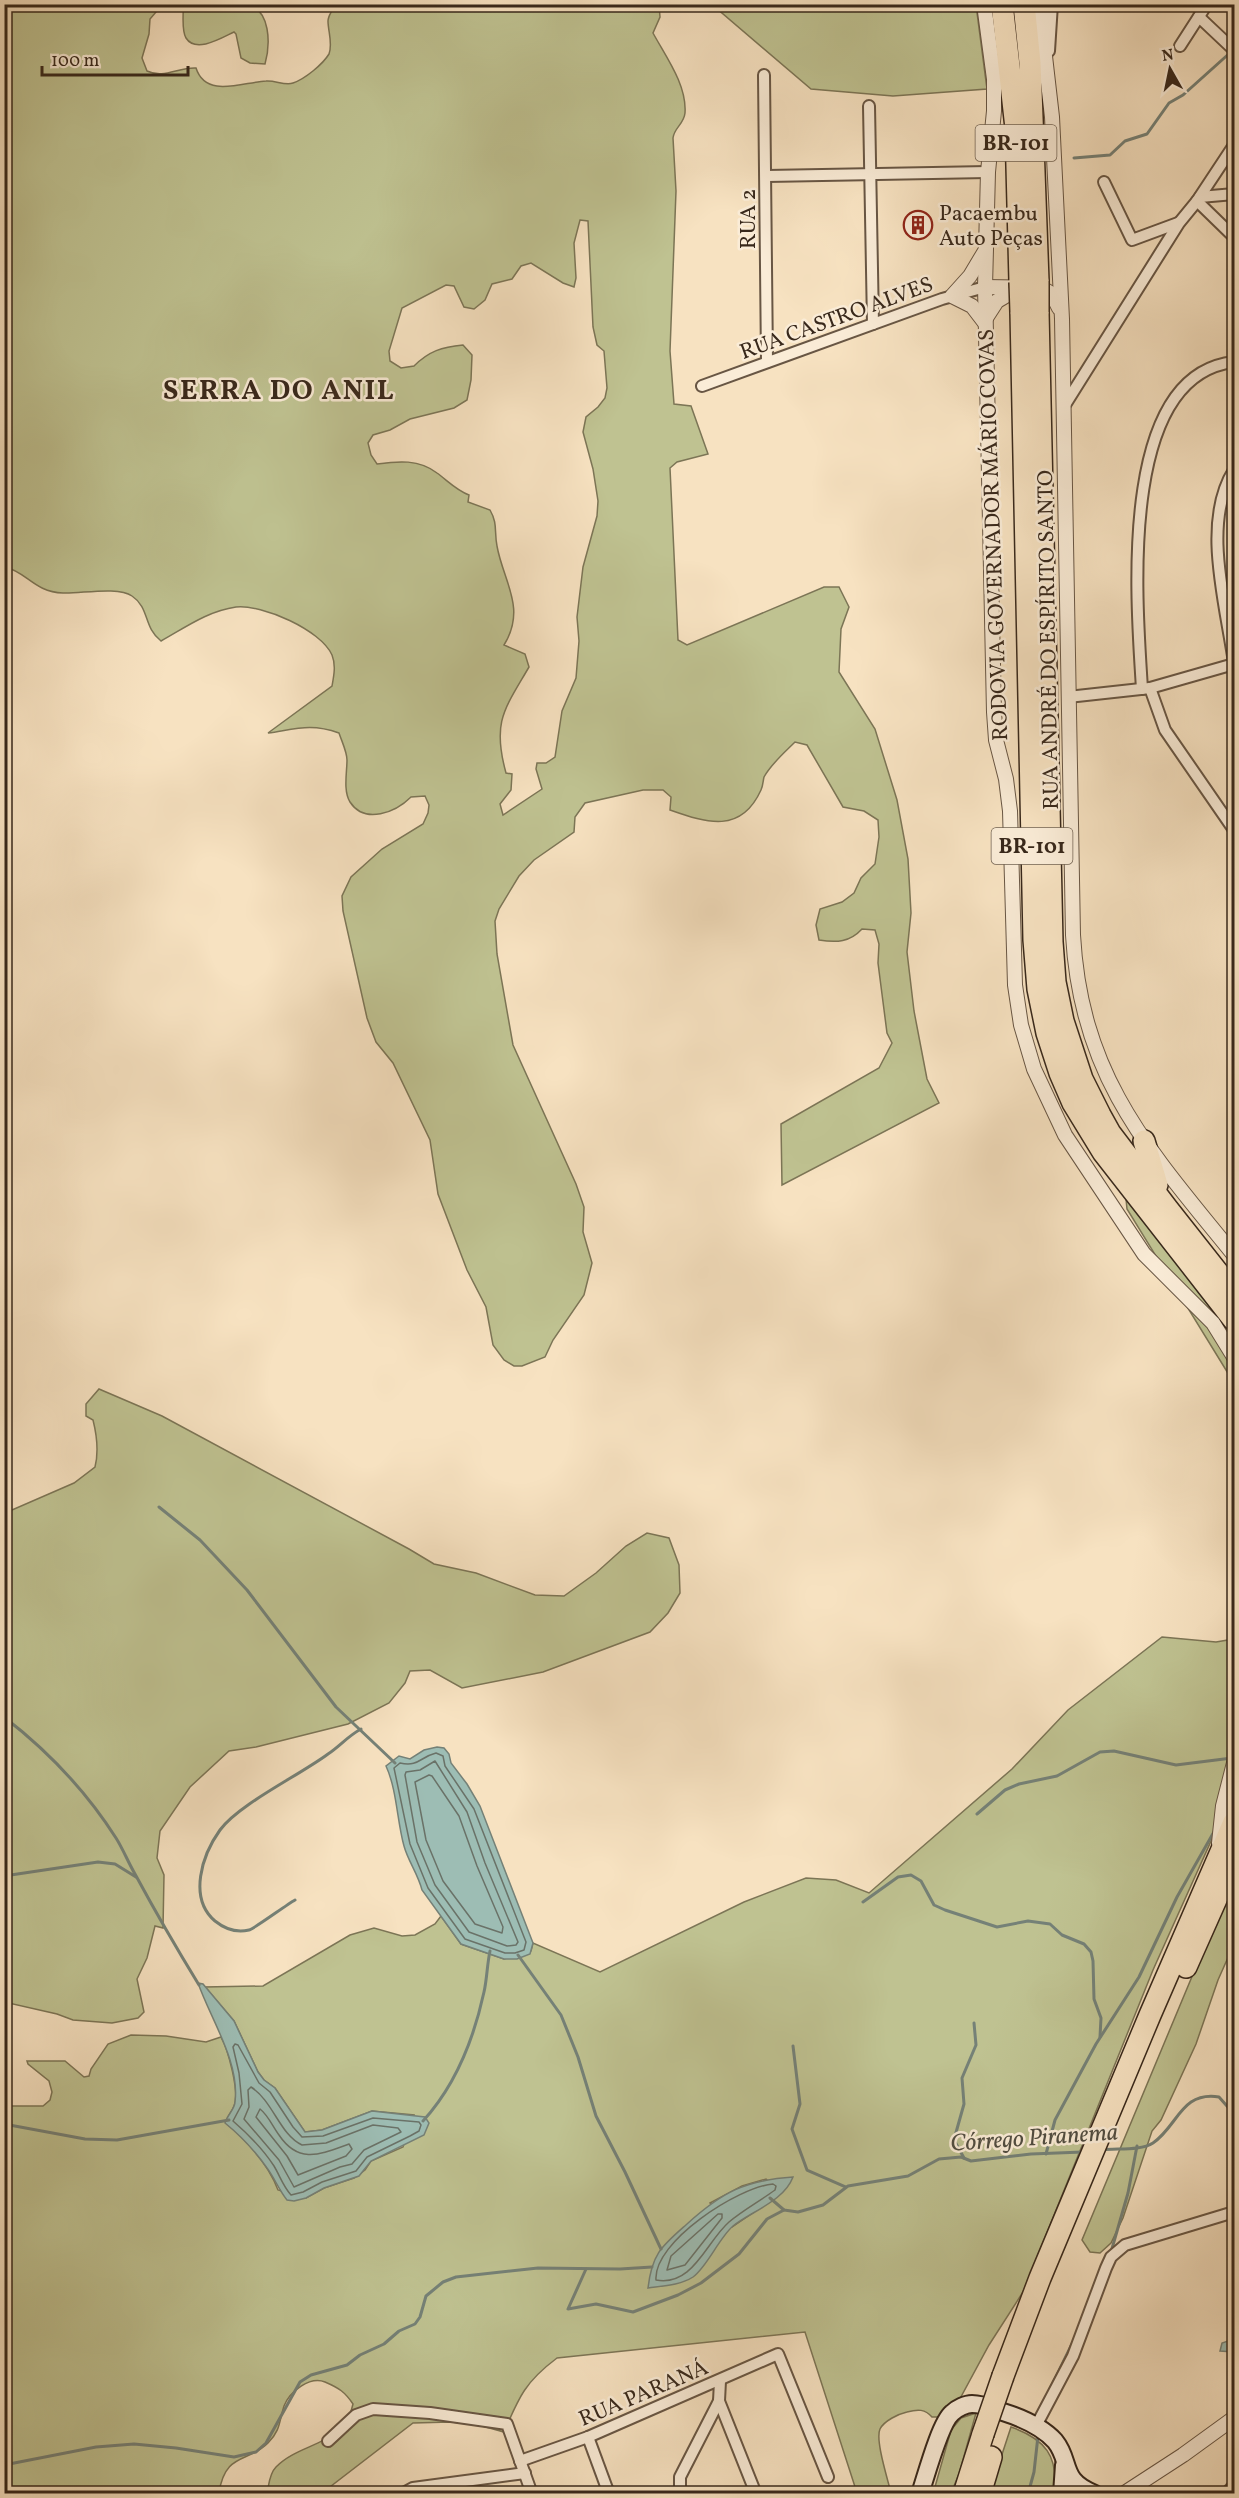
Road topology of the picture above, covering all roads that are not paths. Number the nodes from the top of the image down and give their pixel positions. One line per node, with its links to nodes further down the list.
1 (984, 4): 14 (street, RODOVIA GOVERNADOR MÁRIO COVAS)
2 (1002, 4): 23 (highway, RODOVIA GOVERNADOR MÁRIO COVAS / BR-101)
3 (1024, 4): 23 (highway, RODOVIA GOVERNADOR MÁRIO COVAS / BR-101)
4 (1039, 4): 10 (street, RUA ANDRÉ DO ESPÍRITO SANTO)
5 (1052, 4): 10 (street)
6 (1207, 4): 7 (street)
7 (1199, 17): 8 (street); 9 (street)
8 (1180, 46)
9 (1234, 50)
10 (1048, 67): 27 (street, RUA ANDRÉ DO ESPÍRITO SANTO)
11 (764, 75): 16 (street, RUA 2)
12 (869, 106): 15 (street)
13 (1234, 145): 19 (street)
14 (988, 172): 15 (street); 22 (street, RODOVIA GOVERNADOR MÁRIO COVAS)
15 (870, 174): 16 (street); 29 (street)
16 (767, 176): 30 (street, RUA 2)
17 (1104, 182): 20 (street)
18 (1234, 194): 19 (street)
19 (1198, 199): 20 (street); 21 (street)
20 (1179, 223): 33 (street)
21 (1234, 237)
22 (986, 248): 24 (street, RODOVIA GOVERNADOR MÁRIO COVAS); 25 (street)
23 (1026, 284): 24 (street); 26 (highway, RODOVIA GOVERNADOR MÁRIO COVAS / BR-101, bridge); 27 (street); 28 (street)
24 (985, 287): 25 (street, RUA CASTRO ALVES); 28 (street, RODOVIA GOVERNADOR MÁRIO COVAS)
25 (952, 296): 28 (street); 29 (street, RUA CASTRO ALVES)
26 (1029, 312): 40 (highway, RODOVIA GOVERNADOR MÁRIO COVAS / BR-101); 43 (highway, RODOVIA GOVERNADOR MÁRIO COVAS / BR-101)
27 (1062, 319): 33 (street, RUA ANDRÉ DO ESPÍRITO SANTO)
28 (986, 323): 44 (street, RODOVIA GOVERNADOR MÁRIO COVAS)
29 (873, 324): 30 (street, RUA CASTRO ALVES)
30 (767, 362): 32 (street, RUA CASTRO ALVES)
31 (1234, 362): 36 (street)
32 (702, 386)
33 (1063, 409): 37 (street, RUA ANDRÉ DO ESPÍRITO SANTO)
34 (1234, 470): 35 (street)
35 (1234, 664): 36 (street)
36 (1146, 689): 37 (street); 38 (street)
37 (1068, 697): 39 (street, RUA ANDRÉ DO ESPÍRITO SANTO)
38 (1234, 830)
39 (1144, 1141): 40 (highway); 41 (street, RUA ANDRÉ DO ESPÍRITO SANTO)
40 (1161, 1200): 42 (highway, RODOVIA GOVERNADOR MÁRIO COVAS / BR-101)
41 (1234, 1255)
42 (1234, 1293)
43 (1234, 1320)
44 (1234, 1357)
45 (1234, 1763): 47 (street)
46 (1234, 1822): 47 (highway)
47 (1226, 1859): 53 (highway, bridge)
48 (1234, 2212): 52 (street)
49 (720, 2381): 50 (street); 54 (street, RUA PARANÁ); 59 (street, RUA PARANÁ)
50 (719, 2401): 64 (street); 65 (street)
51 (1234, 2418): 71 (street)
52 (1036, 2426): 57 (main road); 66 (main road)
53 (990, 2435): 67 (highway); 68 (highway)
54 (588, 2437): 56 (street, RUA PARANÁ); 63 (street)
55 (328, 2441): 56 (street)
56 (520, 2462): 58 (street)
57 (1065, 2465): 69 (main road); 70 (main road)
58 (525, 2473): 61 (street); 62 (street)
59 (828, 2477)
60 (1234, 2485): 72 (street)
61 (402, 2493)
62 (532, 2493)
63 (609, 2493)
64 (680, 2493)
65 (756, 2493)
66 (920, 2493)
67 (962, 2493)
68 (980, 2493)
69 (1062, 2493)
70 (1095, 2493)
71 (1123, 2493)
72 (1226, 2493)

